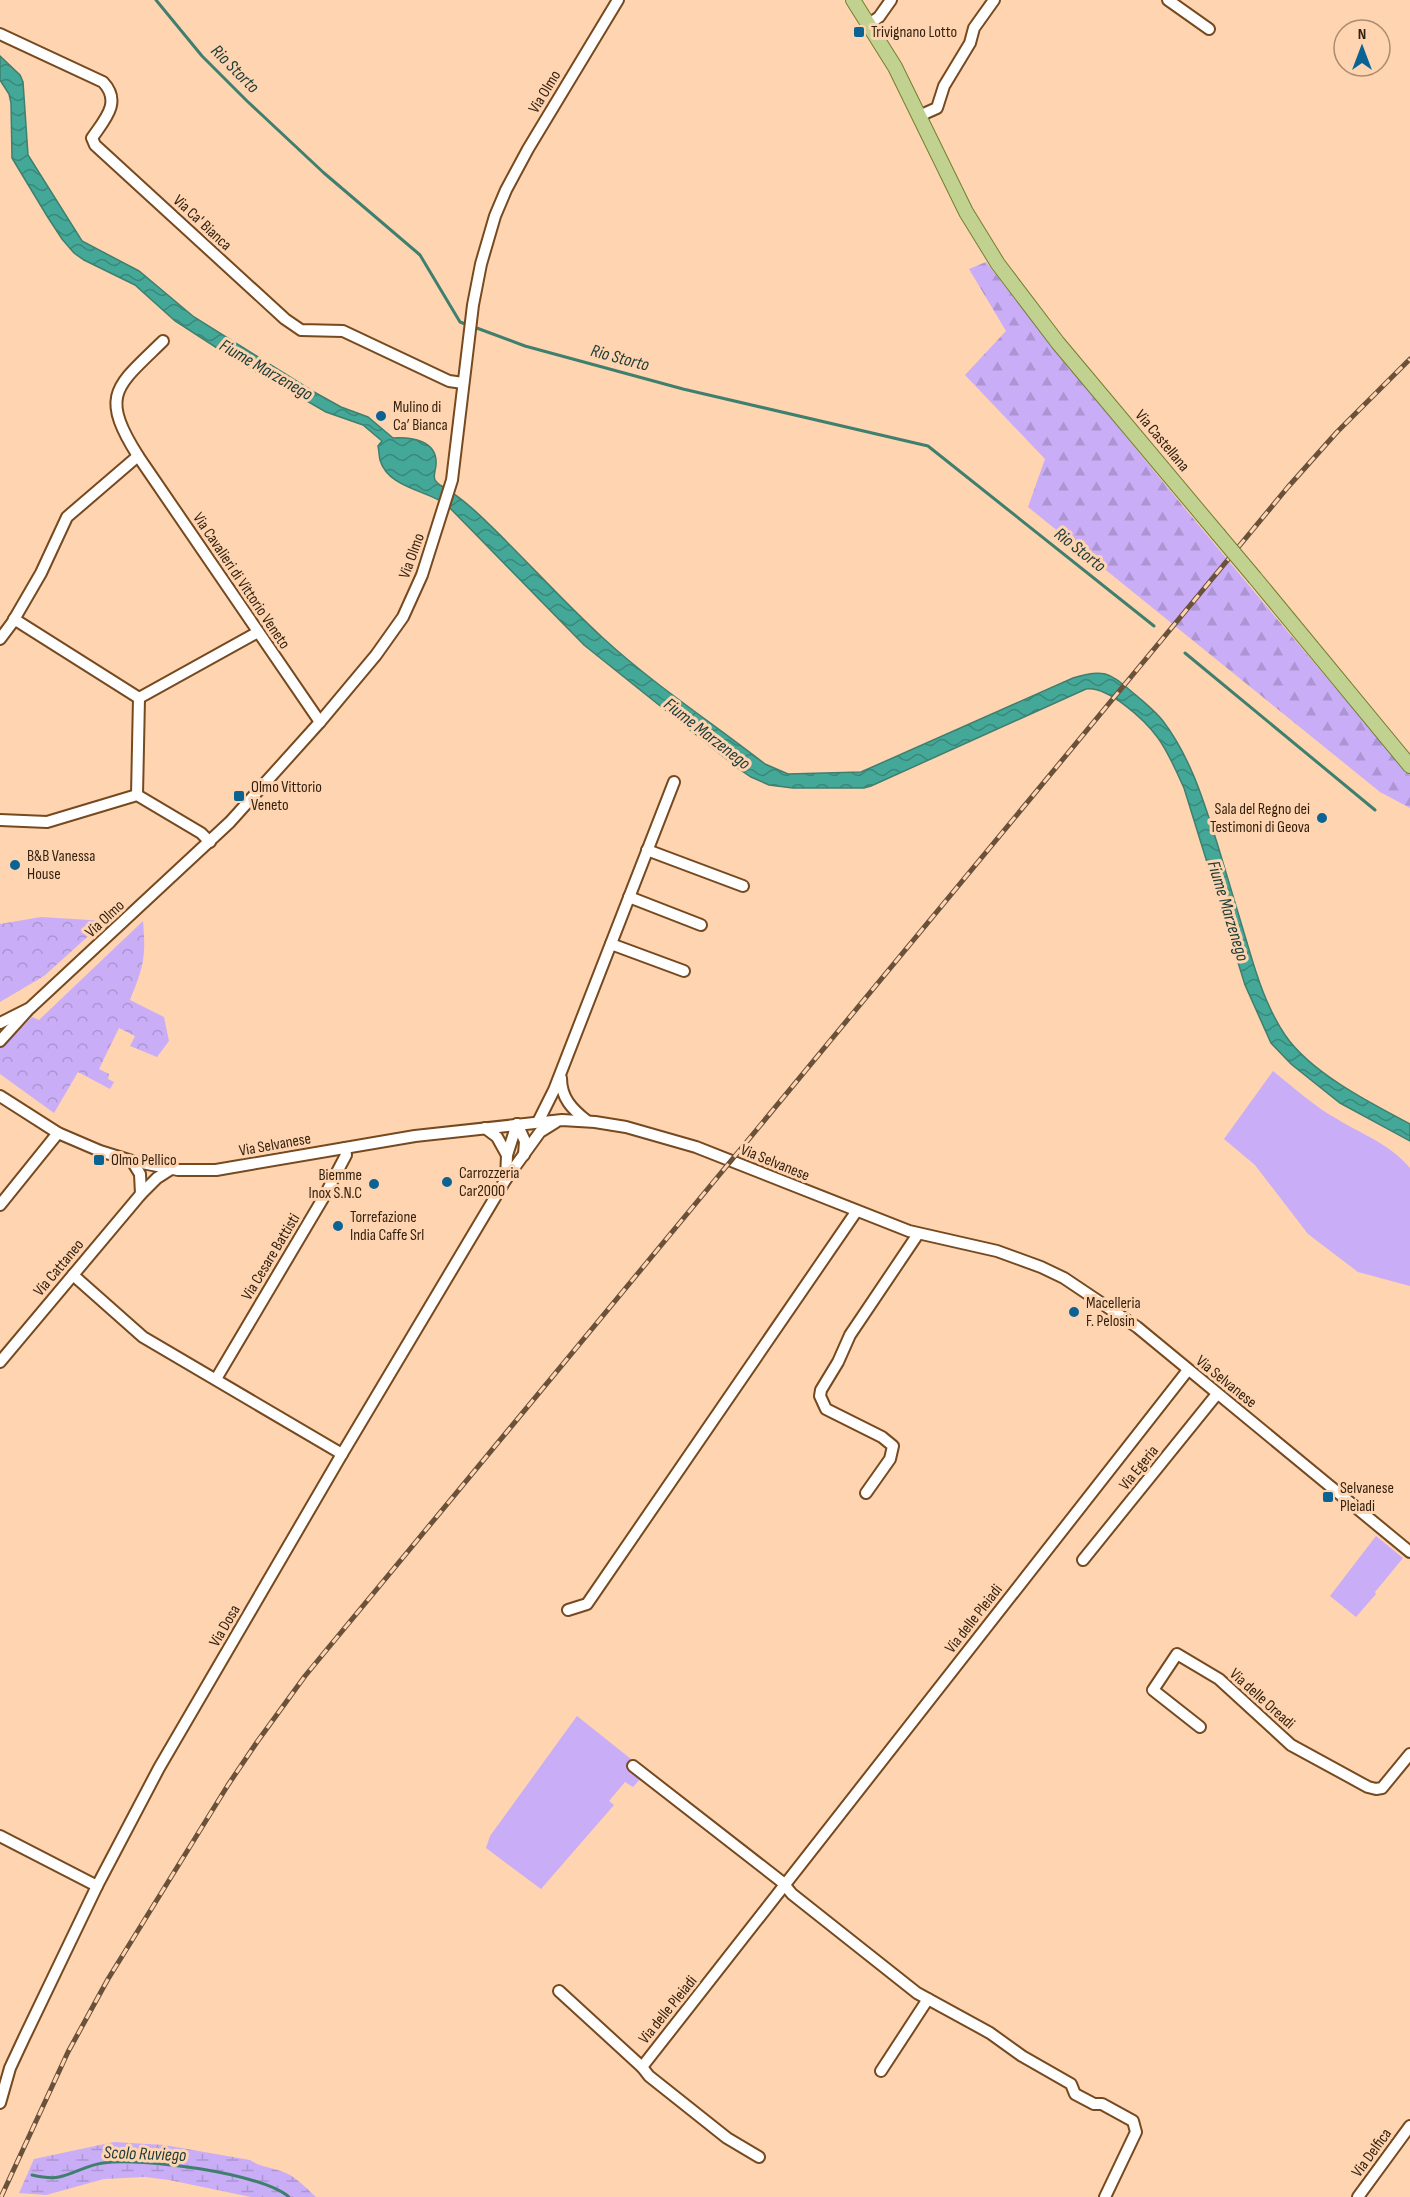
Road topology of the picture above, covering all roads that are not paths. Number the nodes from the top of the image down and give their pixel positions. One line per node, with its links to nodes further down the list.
1 (618, 0): 11 (street, Via Olmo)
2 (853, 0): 6 (main road, Via Castellana)
3 (891, 0): 6 (street)
4 (994, 0): 9 (street)
5 (1168, 0): 7 (street)
6 (869, 24): 9 (main road, Via Castellana)
7 (1209, 29)
8 (0, 34): 11 (street, Via Ca' Bianca)
9 (920, 116): 18 (main road, Via Castellana, bridge)
10 (164, 340): 12 (street, Via Cavalieri di Vittorio Veneto)
11 (462, 388): 17 (street, Via Olmo)
12 (138, 456): 13 (street); 14 (street, Via Cavalieri di Vittorio Veneto)
13 (8, 622): 15 (street); 16 (street)
14 (258, 632): 16 (street); 17 (street, Via Cavalieri di Vittorio Veneto)
15 (0, 639)
16 (139, 698): 20 (street)
17 (320, 722): 22 (street, Via Olmo)
18 (1410, 766)
19 (674, 782): 23 (street)
20 (137, 795): 21 (street); 22 (street)
21 (0, 820)
22 (210, 842): 29 (street, Via Olmo)
23 (647, 850): 24 (street); 25 (street)
24 (743, 886)
25 (629, 897): 26 (street); 27 (street)
26 (701, 925)
27 (611, 944): 28 (street); 32 (street)
28 (684, 970)
29 (30, 1008): 30 (street, Via Olmo); 31 (street, Via Olmo)
30 (0, 1023)
31 (0, 1041)
32 (560, 1074): 37 (street); 38 (street)
33 (0, 1087): 35 (street, Via Selvanese)
34 (0, 1096): 35 (street, Via Selvanese)
35 (39, 1120): 41 (street, Via Selvanese)
36 (562, 1120): 37 (street, Via Selvanese); 38 (street, Via Selvanese); 44 (street, Via Dosa)
37 (588, 1121): 51 (street, Via Selvanese)
38 (538, 1122): 39 (street, Via Selvanese)
39 (517, 1124): 40 (street, Via Selvanese); 43 (street); 44 (street)
40 (485, 1128): 42 (street, Via Selvanese); 43 (street)
41 (58, 1133): 45 (street, Via Selvanese); 50 (street)
42 (345, 1148): 47 (street, Via Selvanese); 56 (street, Via Cesare Battisti)
43 (507, 1155): 48 (street)
44 (524, 1157): 48 (street, Via Dosa)
45 (132, 1161): 46 (street, Via Selvanese); 49 (street)
46 (156, 1167): 47 (street, Via Selvanese); 49 (street, Via Cattaneo)
47 (171, 1169): 49 (street, Via Cattaneo)
48 (506, 1179): 58 (street, Via Dosa)
49 (141, 1194): 53 (street, Via Cattaneo)
50 (0, 1205)
51 (856, 1212): 52 (street, Via Selvanese); 62 (street)
52 (918, 1234): 55 (street, Via Selvanese); 59 (street)
53 (73, 1275): 54 (street, Via Cattaneo); 56 (street)
54 (0, 1362)
55 (1188, 1370): 57 (street, Via Selvanese); 68 (street, Via delle Pleiadi)
56 (216, 1379): 58 (street)
57 (1217, 1394): 60 (street, Via Selvanese); 61 (street, Via Egeria)
58 (342, 1454): 67 (street, Via Dosa)
59 (867, 1493)
60 (1410, 1552)
61 (1083, 1560)
62 (568, 1610)
63 (1200, 1727): 64 (street, Via delle Oreadi)
64 (1410, 1754)
65 (633, 1766): 68 (street)
66 (0, 1836): 67 (street)
67 (97, 1886): 73 (street, Via Dosa)
68 (785, 1887): 70 (street); 71 (street, Via delle Pleiadi)
69 (559, 1991): 71 (street, Via delle Pleiadi)
70 (928, 1999): 72 (street); 77 (street)
71 (642, 2067): 76 (street, Via delle Pleiadi)
72 (881, 2071)
73 (1, 2090): 74 (street, Via Dosa)
74 (0, 2103)
75 (1410, 2126): 78 (street, Via Delfica)
76 (759, 2157)
77 (1105, 2197)
78 (1358, 2197)

